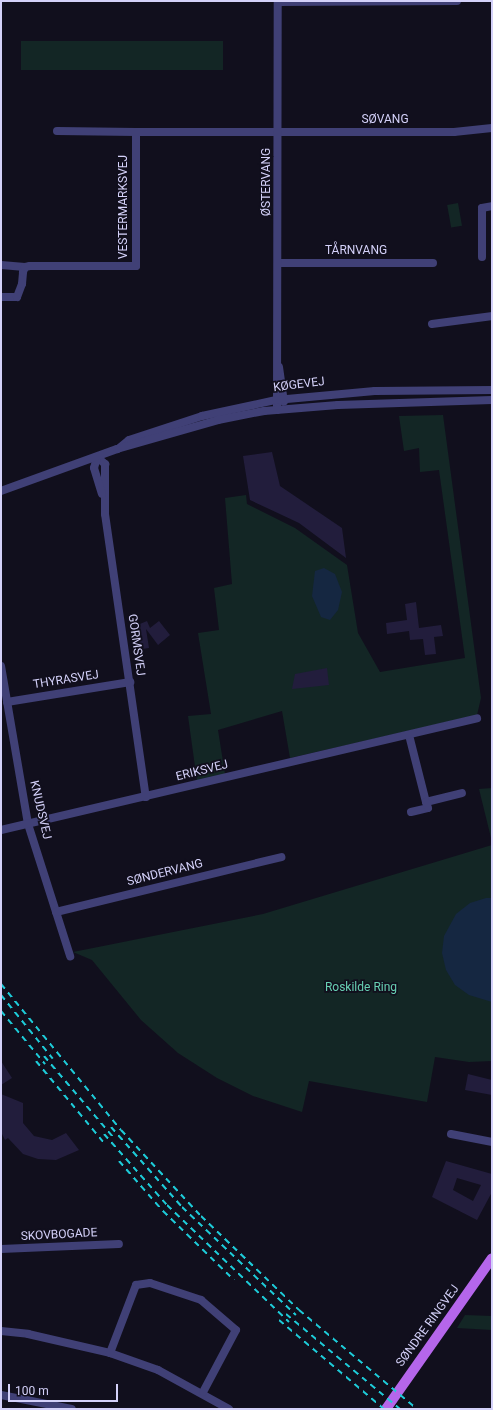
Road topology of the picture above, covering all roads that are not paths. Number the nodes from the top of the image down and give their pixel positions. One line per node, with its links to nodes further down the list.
1 (278, 1): 2 (street); 6 (street, ØSTERVANG)
2 (457, 1)
3 (492, 128): 6 (street, SØVANG)
4 (56, 131): 5 (street)
5 (136, 132): 6 (street); 12 (street, VESTERMARKSVEJ)
6 (279, 132): 9 (street, ØSTERVANG)
7 (492, 206): 8 (street)
8 (482, 257)
9 (279, 263): 10 (street, TÅRNVANG); 17 (street, ØSTERVANG)
10 (433, 264)
11 (1, 265): 12 (street)
12 (25, 267): 13 (street)
13 (1, 297)
14 (492, 316): 15 (street)
15 (432, 324)
16 (492, 390): 17 (street, KØGEVEJ)
17 (280, 399): 19 (street, ØSTERVANG); 20 (street, KØGEVEJ)
18 (492, 400): 19 (street, KØGEVEJ)
19 (281, 409): 20 (street, KØGEVEJ)
20 (117, 450): 21 (street, KØGEVEJ)
21 (97, 457): 22 (street, KØGEVEJ); 26 (street, GORMSVEJ)
22 (14, 488): 23 (street, KØGEVEJ); 24 (street, KØGEVEJ)
23 (1, 491)
24 (1, 497)
25 (1, 666): 27 (street, KNUDSVEJ)
26 (130, 682): 27 (street, THYRASVEJ); 31 (street, GORMSVEJ)
27 (7, 702): 34 (street, KNUDSVEJ)
28 (476, 718): 29 (street, ERIKSVEJ)
29 (409, 735): 31 (street, ERIKSVEJ); 32 (street)
30 (462, 793): 32 (street)
31 (146, 797): 34 (street, ERIKSVEJ)
32 (426, 802): 33 (street)
33 (411, 812)
34 (28, 824): 35 (street, ERIKSVEJ); 37 (street, KNUDSVEJ)
35 (1, 830)
36 (281, 857): 37 (street, SØNDERVANG)
37 (56, 912): 38 (street, KNUDSVEJ)
38 (70, 956)
39 (451, 1134): 40 (street)
40 (492, 1142)
41 (119, 1244): 42 (street, SKOVBOGADE)
42 (1, 1249)
43 (492, 1258): 50 (main road, SØNDRE RINGVEJ)
44 (1, 1331): 45 (street)
45 (110, 1353): 46 (street); 46 (street)
46 (203, 1392): 49 (street)
47 (1, 1395): 48 (street)
48 (72, 1409)
49 (229, 1409)
50 (386, 1409)

